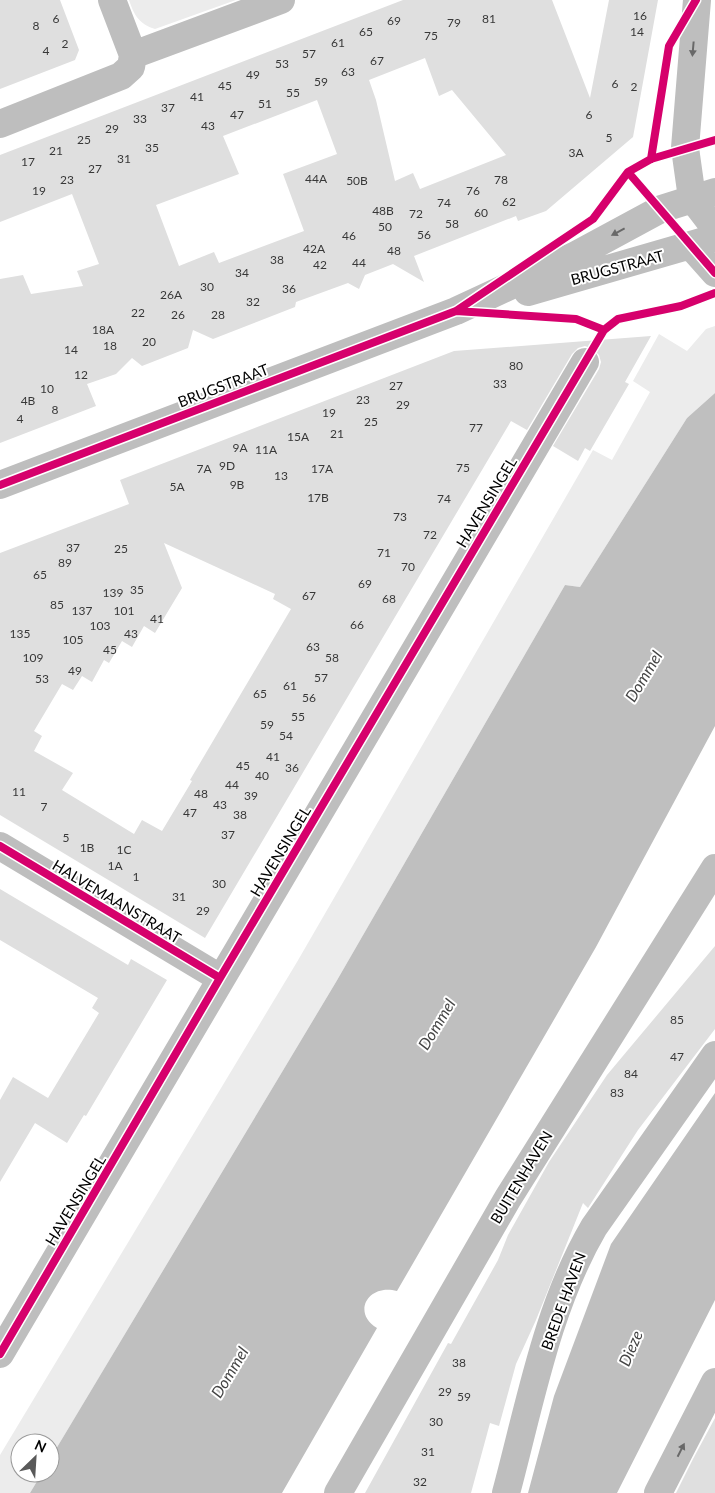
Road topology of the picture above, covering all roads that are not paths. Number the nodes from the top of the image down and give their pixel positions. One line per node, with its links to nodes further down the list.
1 (112, 0): 4 (street)
2 (281, 0): 4 (street)
3 (696, 0): 6 (street, one-way to 6)
4 (132, 54): 5 (street)
5 (0, 124)
6 (704, 195): 7 (street); 10 (street, BRUGSTRAAT, one-way to 10)
7 (715, 228)
8 (703, 242): 9 (street); 10 (street, BRUGSTRAAT)
9 (715, 273)
10 (456, 312): 12 (street, BRUGSTRAAT)
11 (585, 362): 15 (street, HAVENSINGEL)
12 (0, 485)
13 (0, 846): 15 (street, HALVEMAANSTRAAT)
14 (715, 868): 19 (street, BUITENHAVEN)
15 (220, 978): 17 (street, HAVENSINGEL)
16 (715, 1056): 20 (street, BREDE HAVEN)
17 (0, 1354)
18 (715, 1382): 21 (street, one-way to 18)
19 (338, 1493)
20 (506, 1493)
21 (658, 1493)

